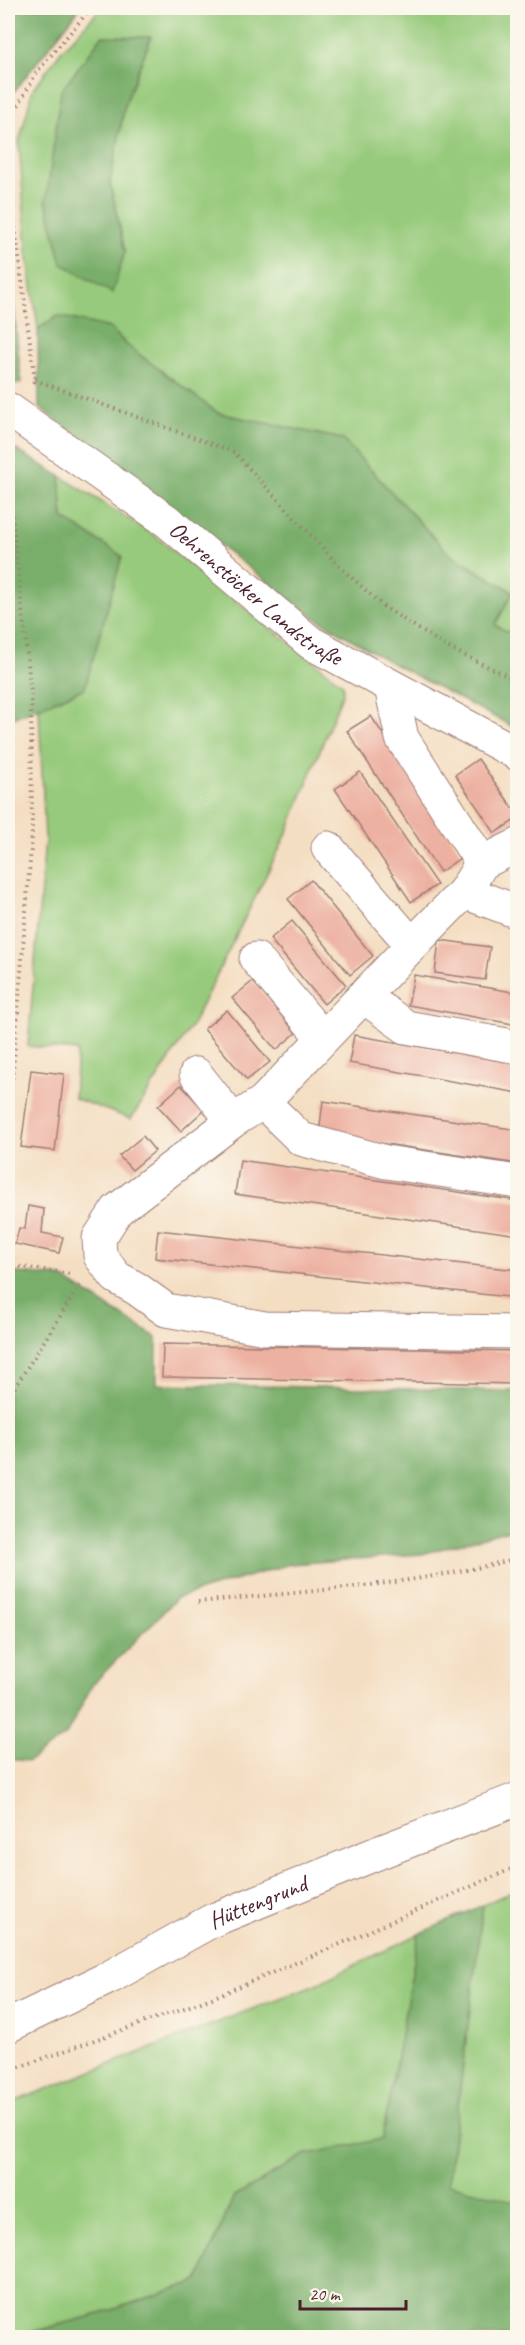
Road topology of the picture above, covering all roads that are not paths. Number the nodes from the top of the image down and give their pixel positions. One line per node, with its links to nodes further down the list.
1 (9, 410): 2 (street, Oehrenstöcker Landstraße)
2 (391, 687): 3 (street, Oehrenstöcker Landstraße); 6 (street)
3 (518, 754)
4 (518, 845): 6 (street)
5 (328, 848): 9 (street)
6 (482, 863): 7 (street)
7 (464, 892): 8 (street); 9 (street)
8 (518, 912)
9 (412, 945): 11 (street)
10 (256, 959): 12 (street)
11 (363, 996): 12 (street); 13 (street)
12 (323, 1038): 15 (street)
13 (518, 1047)
14 (196, 1074): 16 (street)
15 (263, 1102): 16 (street); 17 (street)
16 (233, 1121): 18 (street)
17 (518, 1182)
18 (518, 1332)
19 (518, 1799): 20 (street, Hüttengrund)
20 (8, 2026)

